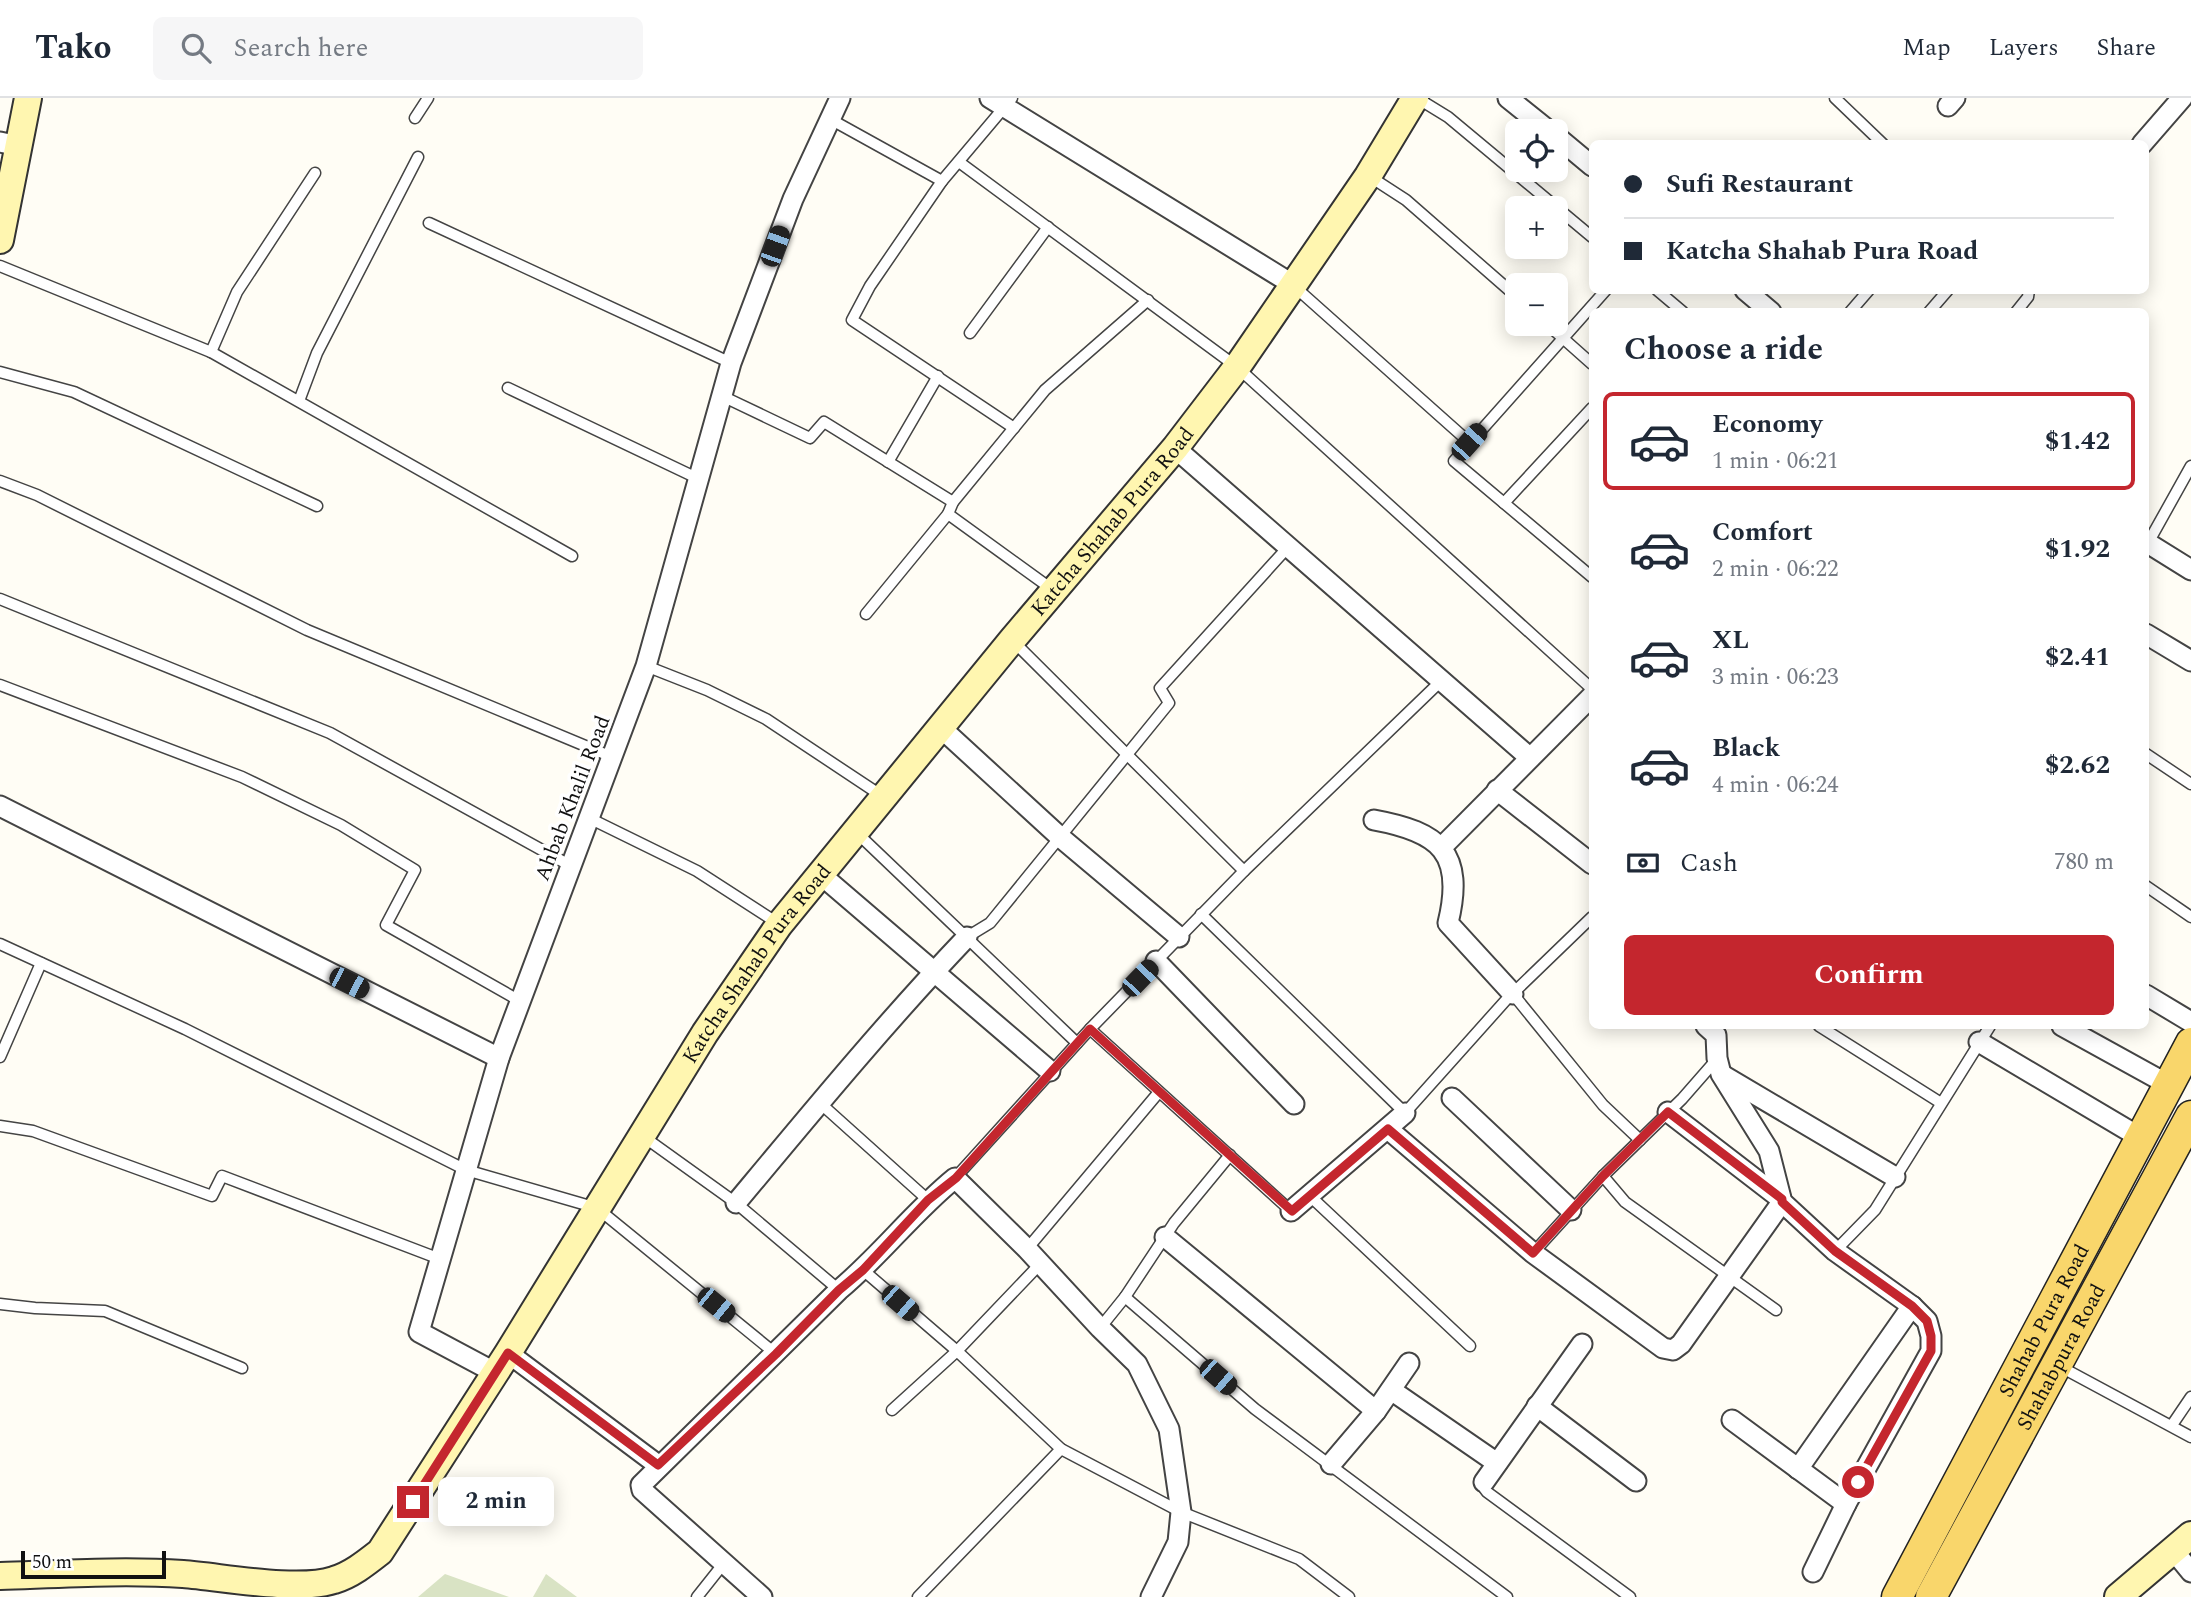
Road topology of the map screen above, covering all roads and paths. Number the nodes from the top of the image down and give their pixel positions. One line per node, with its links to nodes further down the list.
1 (28, 98): 14 (street)
2 (428, 98): 9 (lane)
3 (840, 98): 10 (street, Ahbab Khalil Road)
4 (1416, 98): 20 (street, Katcha Shahab Pura Road); 24 (lane)
5 (1508, 98): 11 (street)
6 (1835, 98): 12 (lane)
7 (2182, 98): 13 (street)
8 (1003, 101): 17 (lane); 27 (street)
9 (415, 118)
10 (830, 119): 21 (lane); 48 (street, Ahbab Khalil Road)
11 (1534, 119)
12 (1879, 140)
13 (2145, 140)
14 (9, 144): 25 (street)
15 (1568, 146): 18 (street)
16 (418, 157): 54 (lane)
17 (958, 162): 21 (lane); 23 (lane)
18 (1589, 164)
19 (315, 173): 46 (lane)
20 (1368, 176): 27 (street, Katcha Shahab Pura Road); 28 (lane)
21 (942, 181): 51 (lane)
22 (429, 223): 48 (lane)
23 (1048, 228): 35 (lane); 43 (lane)
24 (1589, 234)
25 (0, 240)
26 (0, 266): 46 (lane)
27 (1292, 284): 49 (street, Katcha Shahab Pura Road); 57 (lane)
28 (1505, 287)
29 (1602, 294): 36 (lane)
30 (1662, 294): 37 (lane)
31 (1750, 294): 38 (street)
32 (1866, 294): 39 (lane)
33 (1945, 294): 40 (lane)
34 (2028, 294): 41 (lane)
35 (1148, 300): 49 (lane); 56 (lane)
36 (1590, 308)
37 (1678, 308)
38 (1766, 308)
39 (1853, 308)
40 (1932, 308)
41 (2018, 308)
42 (1589, 309): 45 (lane)
43 (970, 333)
44 (1561, 336): 45 (lane)
45 (1563, 338): 47 (lane); 57 (lane)
46 (211, 352): 54 (lane)
47 (1589, 361)
48 (731, 363): 53 (street, Ahbab Khalil Road)
49 (1237, 367): 58 (street, Katcha Shahab Pura Road); 82 (lane)
50 (0, 372): 65 (lane)
51 (938, 376): 56 (lane); 59 (lane)
52 (508, 388): 61 (lane)
53 (722, 396): 59 (lane); 61 (street, Ahbab Khalil Road)
54 (299, 401): 70 (lane)
55 (1589, 411): 64 (lane)
56 (1014, 428): 63 (lane)
57 (1469, 442): 64 (lane)
58 (1175, 448): 69 (street); 73 (street, Katcha Shahab Pura Road)
59 (887, 462): 63 (lane)
60 (2191, 466): 67 (lane)
61 (699, 479): 79 (street, Ahbab Khalil Road)
62 (0, 481): 87 (lane)
63 (953, 502): 66 (lane)
64 (1504, 503): 72 (lane)
65 (317, 506)
66 (948, 514): 73 (lane); 75 (lane)
67 (2149, 540)
68 (2149, 544): 71 (street)
69 (1289, 546): 80 (street); 85 (lane)
70 (572, 556)
71 (2191, 570)
72 (1589, 574)
73 (1053, 590): 77 (street, Katcha Shahab Pura Road)
74 (0, 599): 99 (lane)
75 (866, 614)
76 (2149, 636): 78 (street)
77 (1012, 640): 84 (street, Katcha Shahab Pura Road); 85 (lane)
78 (2191, 661)
79 (646, 666): 87 (street, Ahbab Khalil Road); 91 (lane)
80 (1441, 681): 88 (street); 100 (lane)
81 (0, 685): 115 (lane)
82 (1589, 686)
83 (1589, 699): 88 (street)
84 (940, 727): 91 (street, Katcha Shahab Pura Road); 96 (street)
85 (1127, 754): 96 (lane); 100 (lane)
86 (2149, 756): 89 (lane)
87 (612, 757): 93 (street, Ahbab Khalil Road)
88 (1529, 757): 90 (street)
89 (2191, 784)
90 (1497, 790): 97 (street); 98 (street)
91 (883, 797): 95 (street, Katcha Shahab Pura Road)
92 (0, 806): 125 (street)
93 (589, 818): 99 (street, Ahbab Khalil Road); 106 (lane)
94 (1374, 820): 97 (street)
95 (854, 831): 101 (street, Katcha Shahab Pura Road); 107 (lane)
96 (1060, 837): 107 (lane); 108 (street)
97 (1442, 847): 113 (street)
98 (1589, 862)
99 (571, 866): 115 (street, Ahbab Khalil Road)
100 (1244, 870): 103 (lane)
101 (820, 874): 106 (street, Katcha Shahab Pura Road); 112 (street)
102 (2149, 888): 104 (lane)
103 (1201, 914): 108 (lane); 134 (lane)
104 (2191, 917)
105 (1589, 920): 113 (lane)
106 (779, 925): 139 (street, Katcha Shahab Pura Road)
107 (967, 937): 112 (street); 122 (lane)
108 (1179, 937): 110 (lane)
109 (0, 944): 111 (lane)
110 (1156, 961): 117 (lane); 133 (street)
111 (41, 963): 124 (lane); 143 (lane)
112 (934, 972): 127 (street); 131 (street)
113 (1513, 994): 134 (lane); 141 (lane)
114 (2149, 997): 116 (street)
115 (520, 1001): 125 (street, Ahbab Khalil Road)
116 (2191, 1022)
117 (1090, 1029): 122 (lane); 129 (lane)
118 (1709, 1029): 126 (street)
119 (1824, 1029): 132 (lane)
120 (2067, 1029): 128 (street)
121 (1985, 1034): 132 (lane); 140 (street)
122 (1077, 1043): 127 (lane)
123 (2189, 1048): 128 (main road, Shahab Pura Road)
124 (0, 1057)
125 (499, 1058): 143 (street, Ahbab Khalil Road)
126 (1719, 1066): 135 (lane); 145 (street); 149 (street)
127 (1050, 1071): 146 (lane)
128 (2169, 1085): 140 (main road, Shahab Pura Road)
129 (1159, 1092): 142 (lane); 157 (lane)
130 (1452, 1098): 152 (street)
131 (820, 1102): 148 (lane); 150 (street)
132 (1941, 1103): 145 (lane)
133 (1294, 1104)
134 (1405, 1112): 138 (street)
135 (1668, 1112): 141 (lane); 149 (street)
136 (2191, 1116): 173 (main road, Shahabpura Road)
137 (0, 1126): 158 (lane)
138 (1388, 1129): 147 (street); 156 (street)
139 (642, 1136): 150 (lane); 151 (street, Katcha Shahab Pura Road)
140 (2141, 1138): 205 (main road, Shahab Pura Road)
141 (1640, 1140): 144 (lane)
142 (1230, 1155): 153 (lane); 154 (lane)
143 (466, 1170): 151 (lane); 158 (street, Ahbab Khalil Road)
144 (1603, 1176): 152 (lane); 160 (lane)
145 (1895, 1177): 155 (lane)
146 (956, 1178): 148 (street); 157 (street)
147 (1310, 1196): 153 (street); 168 (lane)
148 (928, 1200): 159 (street)
149 (1782, 1200): 155 (street); 160 (street)
150 (736, 1203): 161 (lane)
151 (597, 1208): 170 (lane); 171 (street, Katcha Shahab Pura Road)
152 (1572, 1210): 156 (lane)
153 (1292, 1211)
154 (1165, 1237): 162 (lane); 179 (street)
155 (1835, 1251): 164 (street)
156 (1533, 1253): 160 (street)
157 (1034, 1256): 166 (street); 169 (lane)
158 (440, 1259): 171 (street, Ahbab Khalil Road)
159 (863, 1270): 161 (street); 169 (lane)
160 (1728, 1276): 165 (lane)
161 (839, 1290): 170 (street)
162 (1125, 1297): 166 (lane); 185 (lane)
163 (0, 1304): 174 (lane)
164 (1912, 1306): 187 (street); 190 (street)
165 (1776, 1311)
166 (1100, 1328): 191 (street)
167 (1582, 1344): 177 (street)
168 (1470, 1346)
169 (957, 1352): 178 (lane); 183 (lane)
170 (776, 1354): 186 (street)
171 (501, 1363): 186 (street); 197 (street, Katcha Shahab Pura Road)
172 (1409, 1363): 175 (street)
173 (2056, 1364): 181 (lane); 206 (main road, Shahabpura Road)
174 (242, 1368)
175 (1391, 1390): 179 (street); 184 (street)
176 (2191, 1397): 181 (lane)
177 (1537, 1406): 184 (street); 188 (street)
178 (892, 1410)
179 (1376, 1411): 185 (street)
180 (1732, 1420): 187 (street)
181 (2172, 1425): 182 (lane)
182 (2191, 1437)
183 (1061, 1449): 191 (lane); 200 (lane)
184 (1497, 1463): 189 (street)
185 (1331, 1464): 203 (lane)
186 (658, 1465): 193 (street)
187 (1798, 1469): 190 (street)
188 (1636, 1481)
189 (1484, 1482): 204 (lane)
190 (1846, 1504): 194 (street)
191 (1181, 1512): 201 (street); 202 (lane)
192 (2182, 1543): 195 (street); 207 (street)
193 (724, 1563): 198 (lane); 199 (street)
194 (1813, 1572)
195 (2191, 1572)
196 (0, 1576): 197 (street, Katcha Shahab Pura Road)
197 (268, 1590)
198 (697, 1597)
199 (762, 1597)
200 (918, 1597)
201 (1151, 1597)
202 (1349, 1597)
203 (1507, 1597)
204 (1630, 1597)
205 (1897, 1597)
206 (1931, 1597)
207 (2118, 1597)

